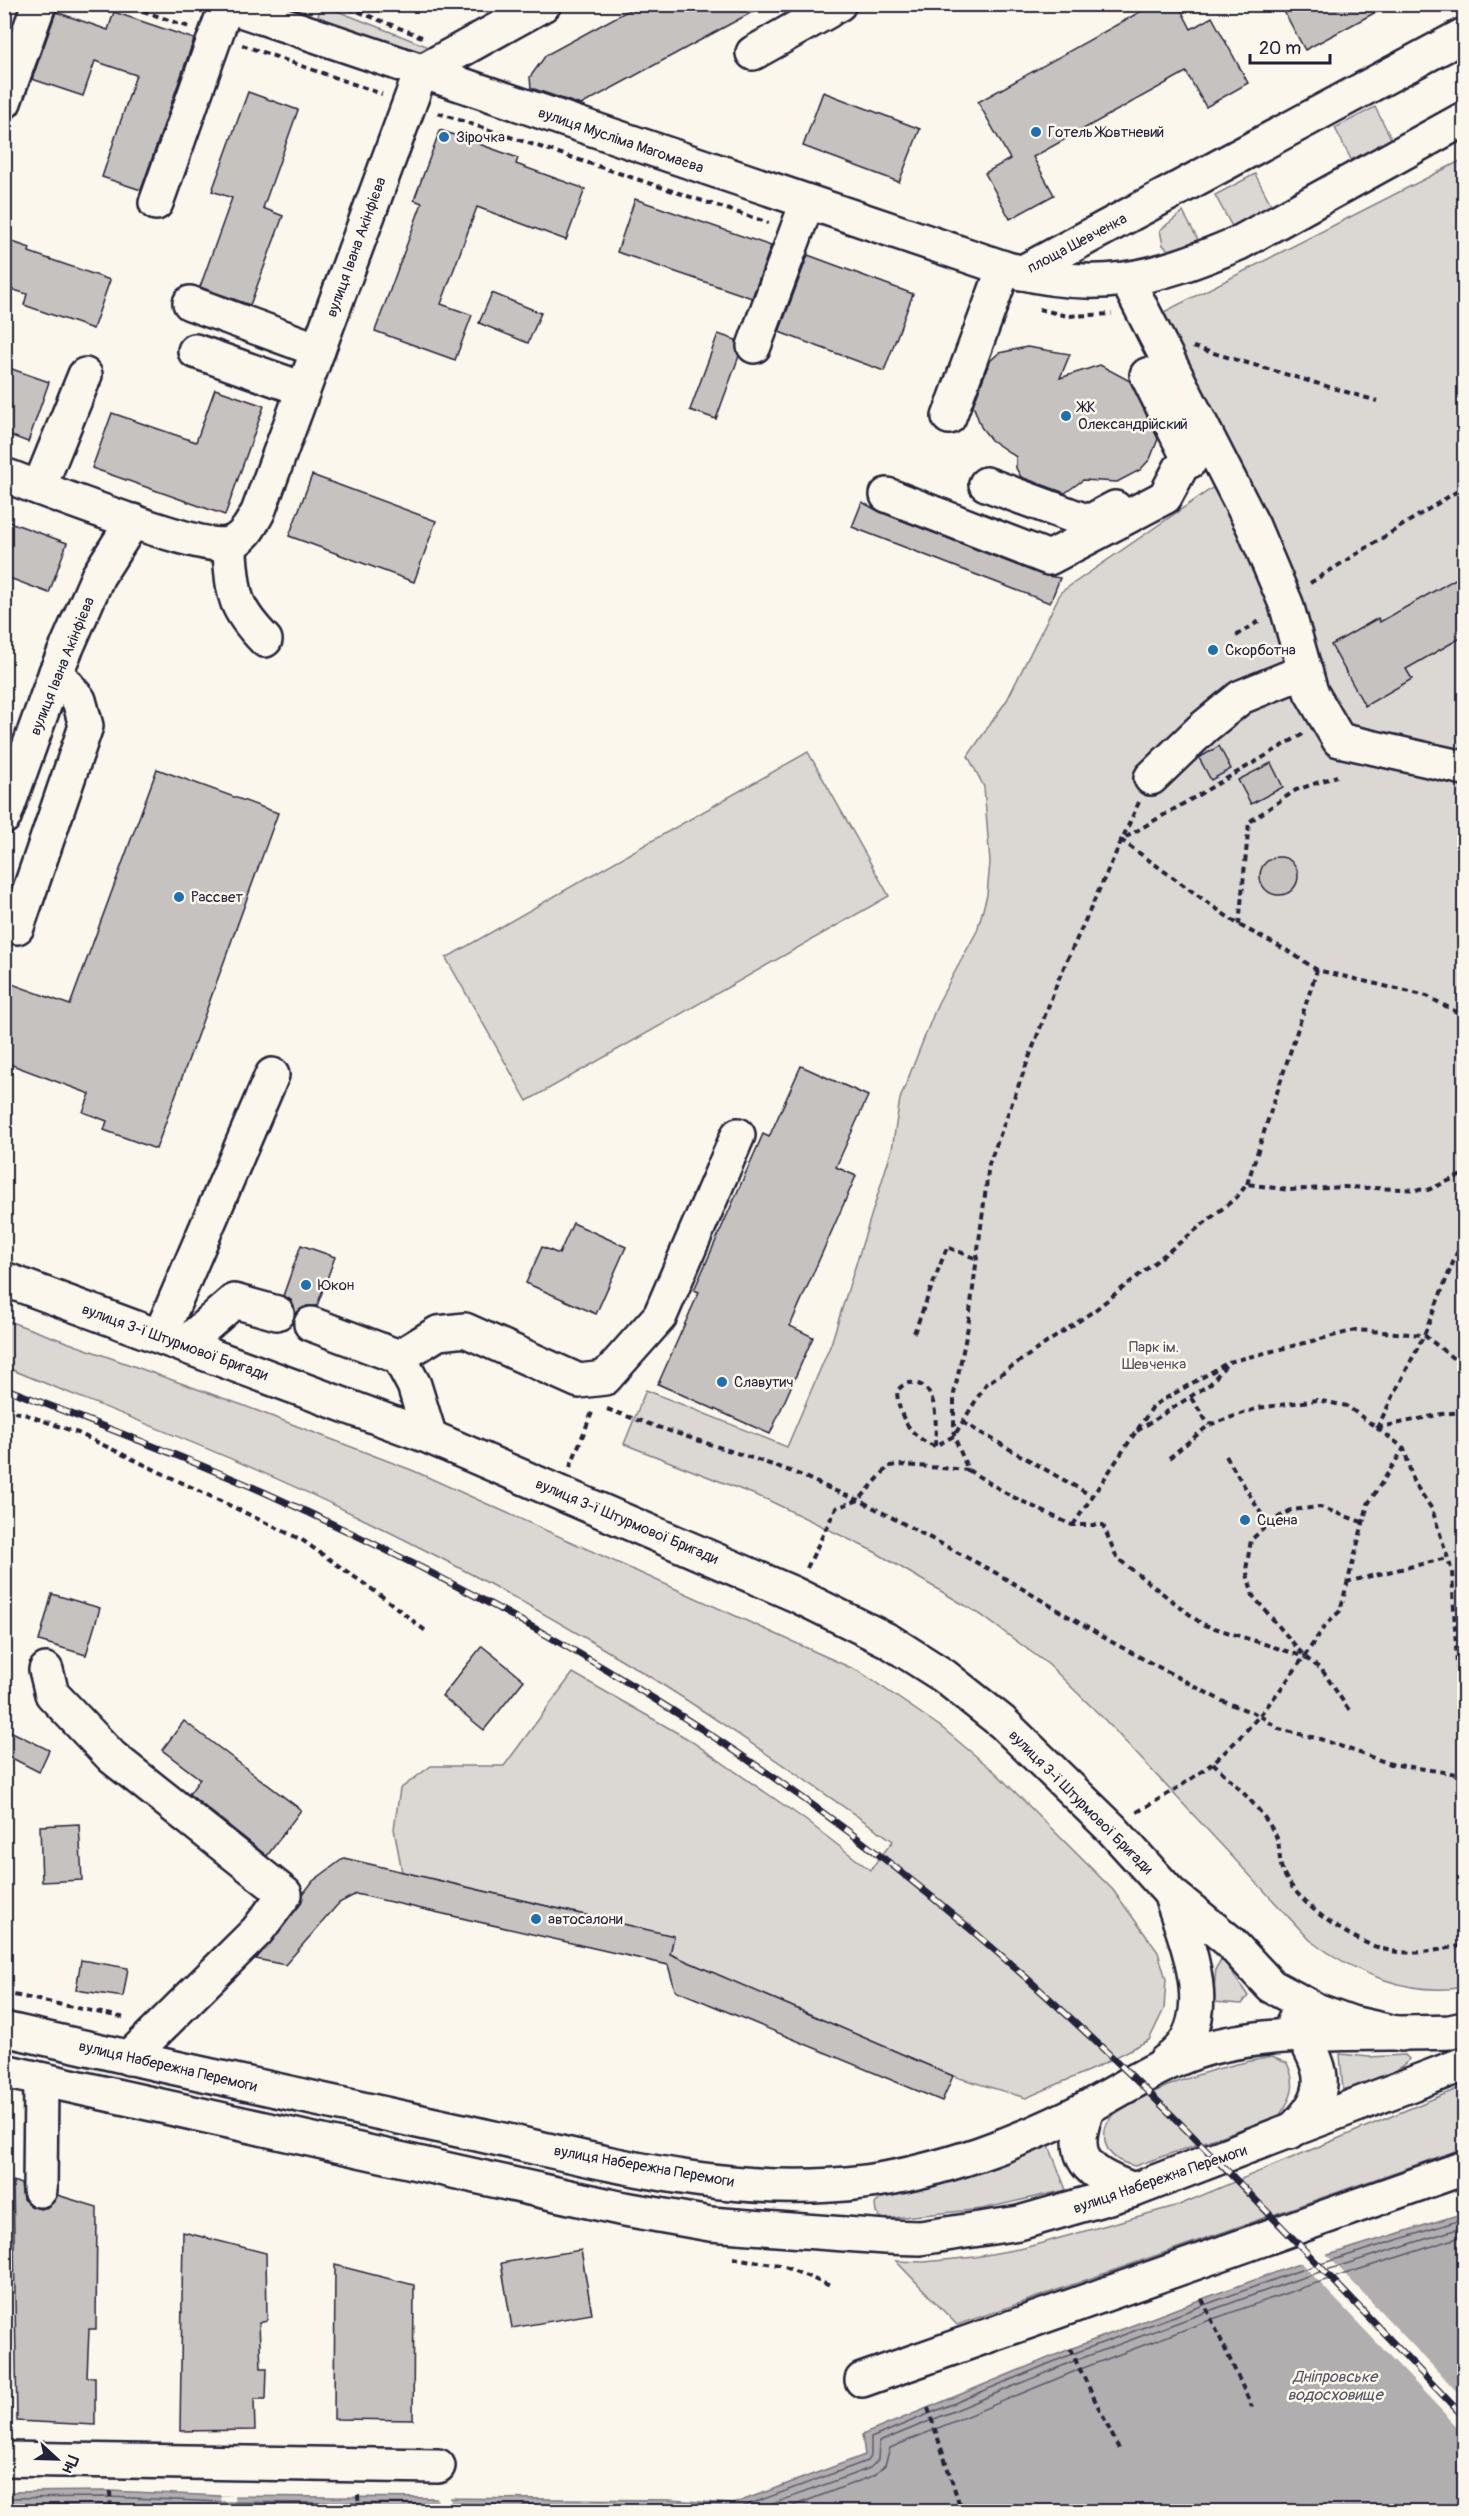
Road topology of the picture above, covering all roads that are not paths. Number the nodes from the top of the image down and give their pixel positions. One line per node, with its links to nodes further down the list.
1 (39, 4): 7 (main road)
2 (224, 5): 4 (main road, вулиця Мусліма Магомаєва); 9 (main road)
3 (535, 7): 6 (main road)
4 (298, 17): 6 (main road, вулиця Мусліма Магомаєва)
5 (1464, 35): 11 (main road, площа Шевченка)
6 (421, 72): 10 (main road, вулиця Мусліма Магомаєва); 15 (main road, вулиця Івана Акінфієва)
7 (4, 102)
8 (1464, 119): 12 (main road, площа Шевченка)
9 (156, 203)
10 (807, 203): 11 (main road, вулиця Мусліма Магомаєва); 14 (main road)
11 (1012, 271): 12 (main road, площа Шевченка); 20 (main road)
12 (1127, 280): 21 (main road)
13 (190, 303): 15 (main road)
14 (754, 345)
15 (318, 350): 19 (main road, вулиця Івана Акінфієва)
16 (195, 351): 19 (main road)
17 (85, 375): 24 (main road)
18 (1147, 375): 21 (main road)
19 (303, 390): 27 (main road, вулиця Івана Акінфієва)
20 (949, 417)
21 (1194, 459): 23 (main road); 25 (main road); 29 (main road)
22 (4, 475): 24 (main road)
23 (986, 484)
24 (39, 488): 26 (main road)
25 (887, 495)
26 (133, 521): 27 (main road); 30 (main road, вулиця Івана Акінфієва)
27 (229, 544): 28 (main road)
28 (265, 640)
29 (1305, 671): 31 (main road); 32 (main road)
30 (57, 672): 33 (main road, вулиця Івана Акінфієва); 34 (main road)
31 (1464, 768)
32 (1151, 778)
33 (4, 817)
34 (17, 927)
35 (272, 1075): 40 (main road)
36 (738, 1135): 41 (main road)
37 (4, 1279): 40 (main road, вулиця 3-ї Штурмової Бригади)
38 (277, 1313): 40 (main road)
39 (311, 1324): 41 (main road)
40 (172, 1340): 42 (main road, вулиця 3-ї Штурмової Бригади)
41 (399, 1357): 42 (main road)
42 (430, 1437): 44 (main road, вулиця 3-ї Штурмової Бригади)
43 (45, 1670): 50 (main road)
44 (1170, 1893): 45 (main road, вулиця 3-ї Штурмової Бригади); 52 (main road, вулиця 3-ї Штурмової Бригади)
45 (1271, 1986): 48 (main road, вулиця 3-ї Штурмової Бригади); 49 (main road, вулиця 3-ї Штурмової Бригади)
46 (4, 2029): 50 (main road, вулиця Набережна Перемоги)
47 (1464, 2029): 48 (main road)
48 (1401, 2034): 49 (main road, вулиця Набережна Перемоги)
49 (1303, 2036): 52 (main road, вулиця Набережна Перемоги); 56 (main road, вулиця 3-ї Штурмової Бригади)
50 (129, 2058): 55 (main road, вулиця Набережна Перемоги)
51 (1464, 2064): 56 (main road, вулиця Набережна Перемоги)
52 (1161, 2065): 55 (main road, вулиця Набережна Перемоги)
53 (4, 2071): 54 (main road, вулиця Набережна Перемоги)
54 (41, 2080): 58 (main road); 59 (main road, вулиця Набережна Перемоги)
55 (1088, 2108): 59 (main road)
56 (1289, 2133): 59 (main road, вулиця Набережна Перемоги)
57 (1464, 2168): 60 (main road)
58 (40, 2190)
59 (1134, 2190)
60 (862, 2380)
61 (4, 2459): 62 (main road)
62 (438, 2466)

